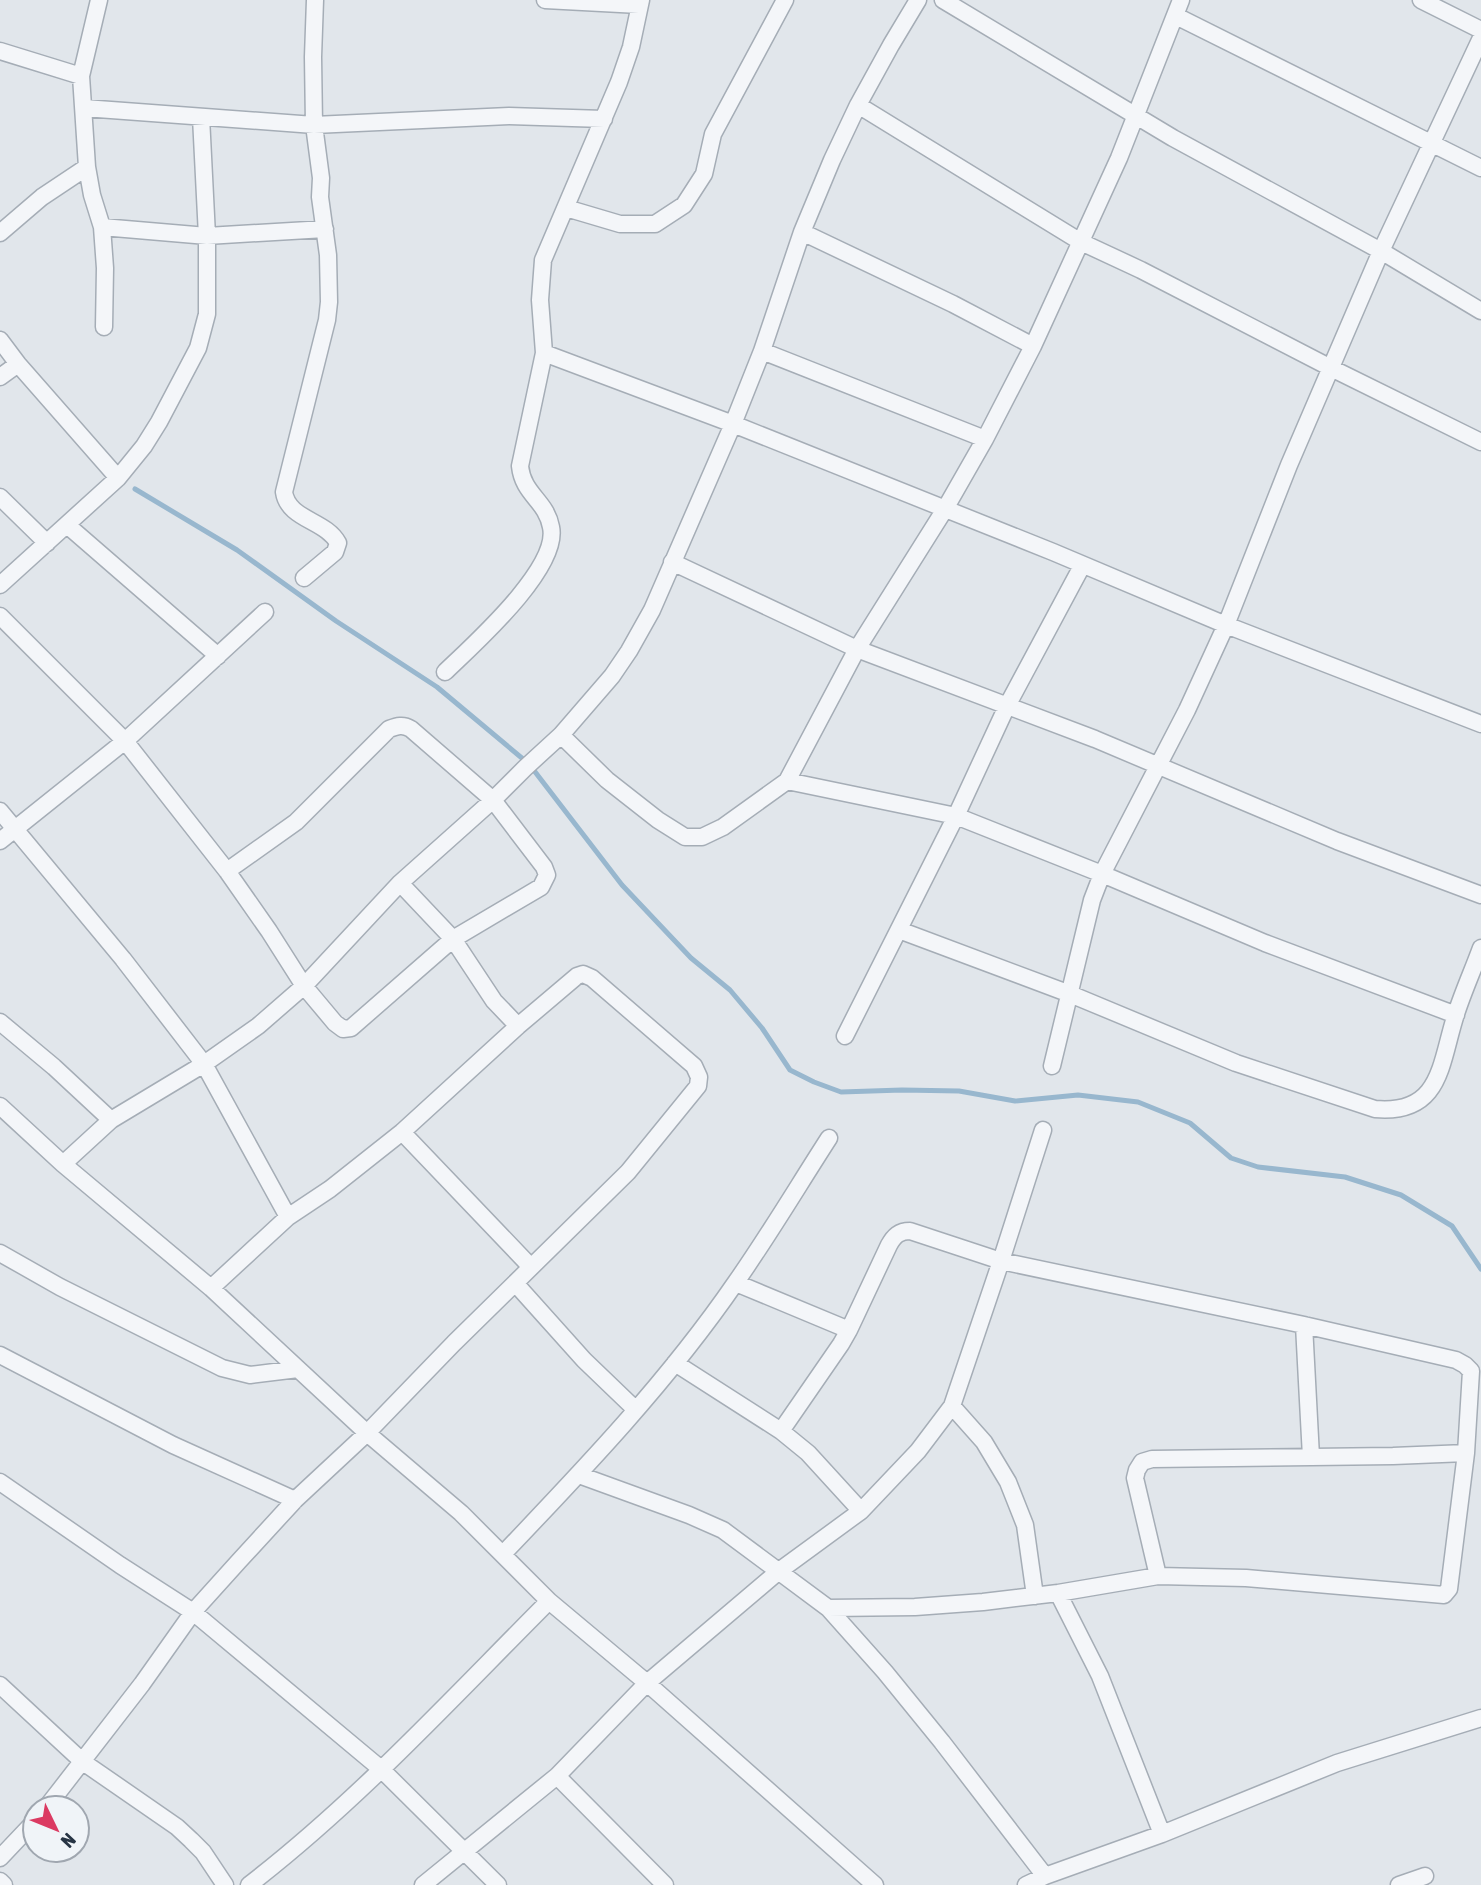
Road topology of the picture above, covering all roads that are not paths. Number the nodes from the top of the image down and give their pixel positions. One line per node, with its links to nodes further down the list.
1 (99, 0): 14 (street)
2 (315, 0): 20 (street)
3 (545, 0): 9 (street)
4 (785, 0): 24 (street)
5 (918, 0): 15 (street)
6 (943, 0): 17 (street)
7 (1181, 0): 10 (street)
8 (1421, 0): 11 (street)
9 (640, 3): 19 (street)
10 (1176, 16): 17 (street); 21 (street)
11 (1481, 30)
12 (1481, 38): 21 (street)
13 (0, 51): 14 (street)
14 (81, 76): 16 (street)
15 (858, 105): 27 (street); 30 (street)
16 (84, 108): 18 (street); 22 (street)
17 (1136, 116): 30 (street); 31 (street)
18 (201, 117): 20 (street); 29 (street)
19 (604, 120): 20 (street); 24 (street)
20 (314, 125): 26 (street)
21 (1432, 143): 23 (street); 31 (street)
22 (87, 167): 25 (street); 28 (street)
23 (1481, 168)
24 (566, 208): 37 (street)
25 (102, 227): 29 (street); 33 (street)
26 (325, 229): 29 (street); 51 (street)
27 (802, 232): 35 (street); 36 (street)
28 (0, 233)
29 (207, 236): 44 (street)
30 (1081, 242): 35 (street); 39 (street)
31 (1381, 251): 32 (street); 39 (street)
32 (1481, 311)
33 (104, 327)
34 (0, 340): 38 (street)
35 (1034, 346): 42 (street)
36 (762, 351): 41 (street); 42 (street)
37 (544, 353): 41 (street); 58 (street)
38 (18, 364): 40 (street); 44 (street)
39 (1331, 368): 43 (street); 55 (street)
40 (0, 377)
41 (733, 424): 46 (street); 49 (street)
42 (985, 439): 46 (street)
43 (1481, 442)
44 (118, 478): 47 (street)
45 (0, 497): 48 (street)
46 (945, 509): 50 (street); 56 (street)
47 (67, 525): 48 (street); 57 (street)
48 (47, 543): 52 (street)
49 (672, 562): 56 (street); 61 (street)
50 (1082, 566): 55 (street); 59 (street)
51 (304, 578)
52 (0, 585)
53 (265, 612): 57 (street)
54 (0, 616): 62 (street)
55 (1226, 625): 60 (street); 63 (street)
56 (857, 649): 59 (street); 64 (street)
57 (218, 656): 62 (street)
58 (445, 672)
59 (1007, 706): 63 (street); 67 (street)
60 (1481, 724)
61 (561, 735): 64 (street); 65 (street)
62 (125, 741): 68 (street); 70 (street)
63 (1157, 765): 71 (street); 73 (street)
64 (787, 781): 67 (street)
65 (493, 800): 70 (street); 72 (street); 75 (street)
66 (0, 811): 68 (street)
67 (956, 816): 71 (street); 74 (street)
68 (15, 827): 69 (street); 83 (street)
69 (0, 841)
70 (227, 871): 77 (street)
71 (1102, 874): 78 (street); 79 (street)
72 (400, 883): 75 (street); 77 (street)
73 (1481, 895)
74 (899, 930): 78 (street); 82 (street)
75 (453, 939): 77 (street); 81 (street)
76 (1481, 948): 79 (street)
77 (304, 986): 83 (street)
78 (1070, 994): 79 (street); 84 (street)
79 (1456, 1015)
80 (0, 1022): 86 (street)
81 (518, 1026): 88 (street); 94 (street)
82 (845, 1036)
83 (204, 1064): 86 (street); 91 (street)
84 (1052, 1066)
85 (0, 1106): 90 (street)
86 (111, 1120): 90 (street)
87 (1043, 1130): 93 (street)
88 (402, 1132): 91 (street); 94 (street)
89 (829, 1138): 96 (street)
90 (64, 1164): 97 (street)
91 (288, 1217): 97 (street)
92 (0, 1252): 102 (street)
93 (1001, 1261): 98 (street); 99 (street); 103 (street)
94 (531, 1267): 95 (street)
95 (515, 1283): 104 (street); 106 (street)
96 (736, 1283): 99 (street); 101 (street)
97 (211, 1288): 102 (street)
98 (1304, 1325): 107 (street); 108 (street)
99 (849, 1330): 105 (street)
100 (0, 1355): 111 (street)
101 (675, 1363): 104 (street); 105 (street)
102 (298, 1369): 106 (street)
103 (952, 1406): 112 (street); 117 (street)
104 (635, 1409): 109 (street)
105 (781, 1431): 112 (street)
106 (367, 1433): 111 (street); 113 (street)
107 (1466, 1453): 108 (street); 115 (street)
108 (1311, 1457): 115 (street)
109 (579, 1475): 113 (street); 114 (street)
110 (0, 1482): 120 (street)
111 (295, 1500): 120 (street)
112 (861, 1511): 114 (street)
113 (503, 1554): 118 (street)
114 (779, 1571): 119 (street); 121 (street)
115 (1158, 1576): 116 (street)
116 (1058, 1593): 117 (street); 128 (street)
117 (1035, 1596): 119 (street)
118 (549, 1601): 121 (street); 125 (street)
119 (828, 1608): 132 (street)
120 (192, 1612): 124 (street); 125 (street)
121 (648, 1683): 126 (street); 141 (street)
122 (0, 1685): 124 (street)
123 (1481, 1718): 128 (street)
124 (83, 1762): 127 (street); 136 (street)
125 (381, 1769): 130 (street); 137 (street)
126 (557, 1776): 130 (street); 140 (street)
127 (57, 1794)
128 (1162, 1833): 132 (street)
129 (21, 1836): 131 (street)
130 (465, 1851): 138 (street); 139 (street)
131 (0, 1858)
132 (1045, 1876): 142 (street)
133 (1425, 1876): 143 (street)
134 (0, 1881): 135 (street)
135 (4, 1885)
136 (225, 1885)
137 (249, 1885)
138 (423, 1885)
139 (498, 1885)
140 (665, 1885)
141 (876, 1885)
142 (1026, 1885)
143 (1399, 1885)

